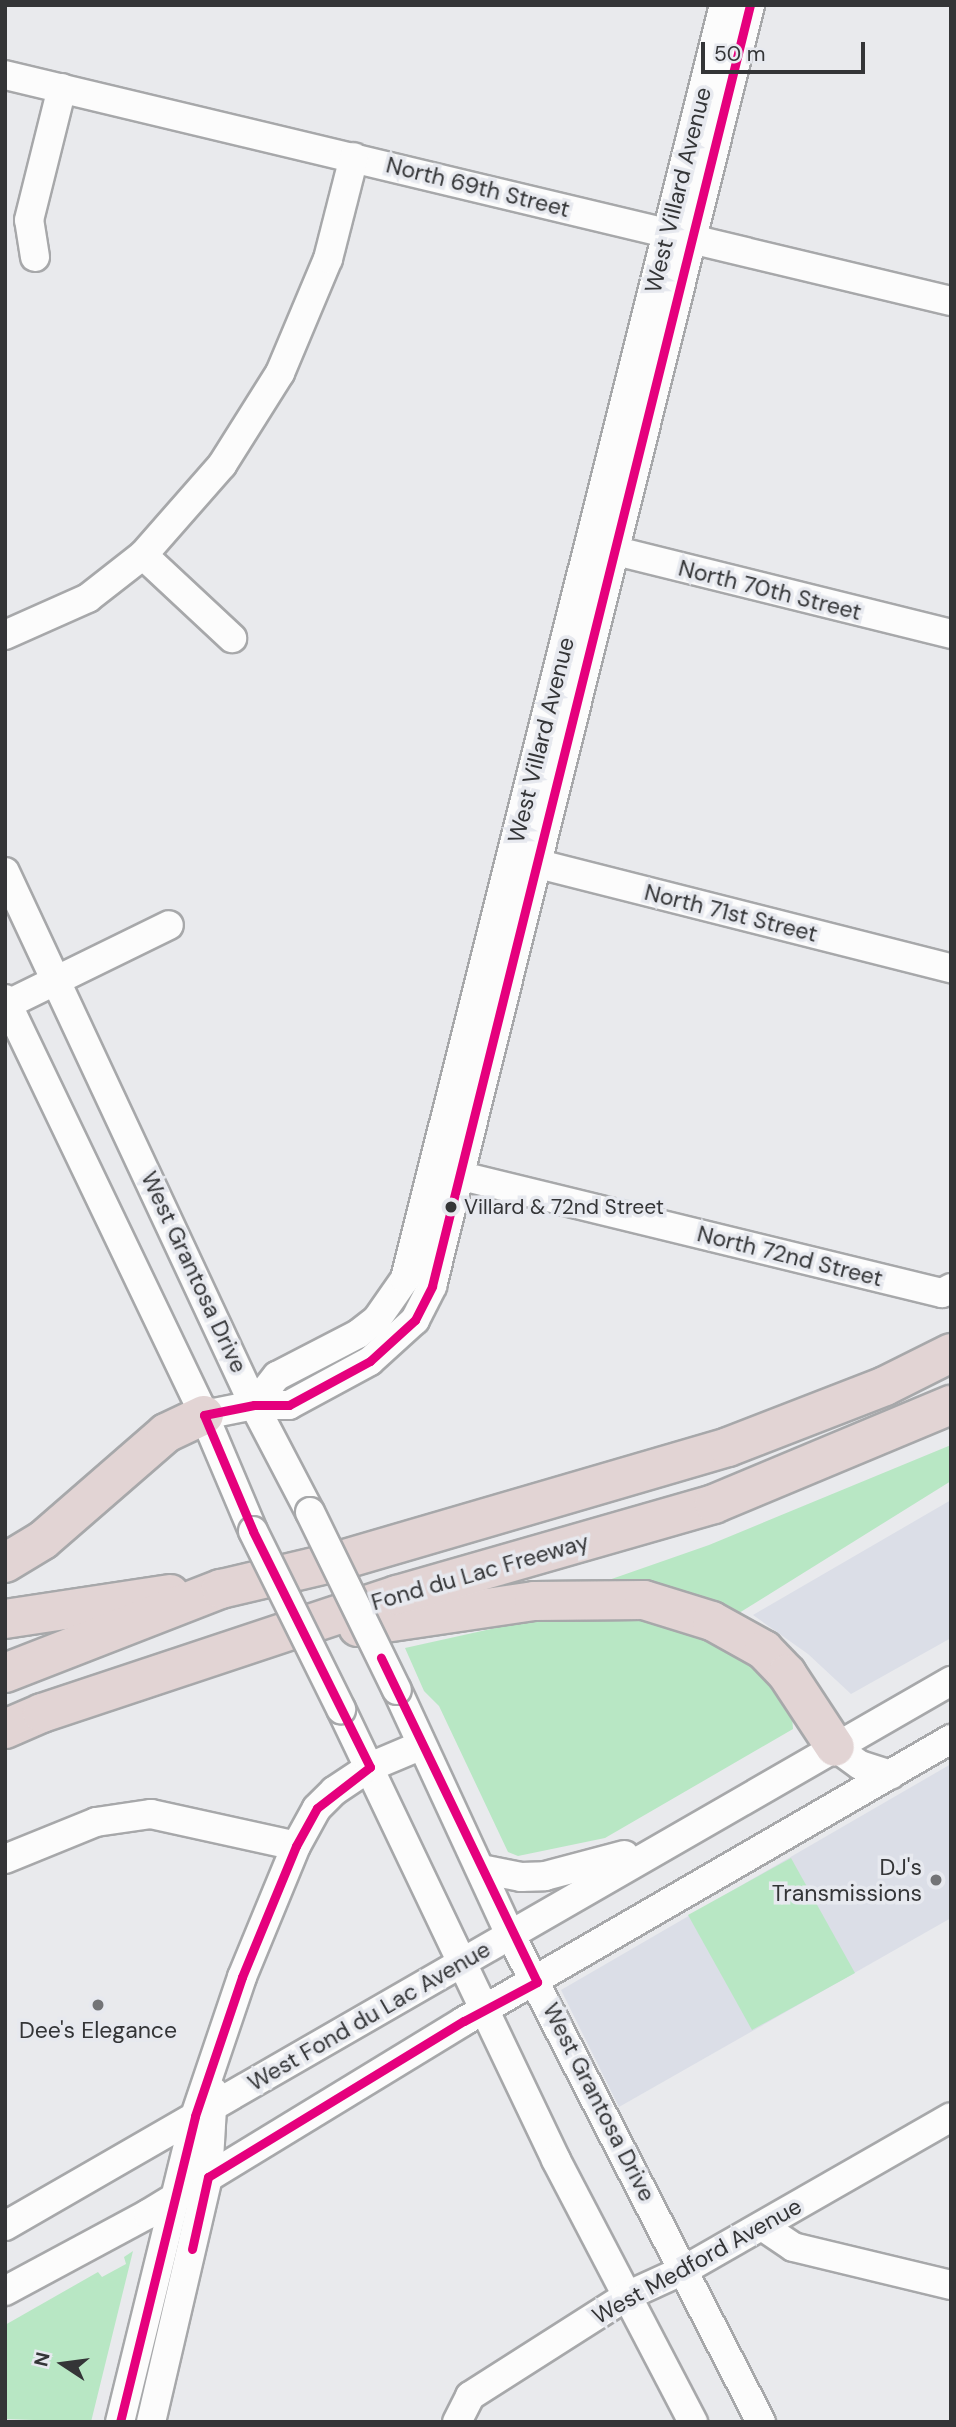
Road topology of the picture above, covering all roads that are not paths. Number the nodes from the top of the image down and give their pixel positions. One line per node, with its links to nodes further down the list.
1 (724, 5): 6 (street, West Villard Avenue)
2 (750, 5): 6 (street, West Villard Avenue)
3 (5, 75): 4 (street, North 69th Street)
4 (62, 88): 5 (street, North 69th Street); 7 (street)
5 (354, 157): 6 (street, North 69th Street); 10 (street)
6 (680, 236): 8 (street, North 69th Street); 9 (street, West Villard Avenue)
7 (35, 257)
8 (951, 302)
9 (603, 548): 11 (street, North 70th Street); 14 (street, West Villard Avenue)
10 (143, 555): 12 (street); 13 (street)
11 (951, 634)
12 (5, 635)
13 (232, 638)
14 (524, 860): 17 (street, North 71st Street); 20 (street, West Villard Avenue)
15 (5, 872): 18 (street, West Grantosa Drive)
16 (169, 926): 18 (street)
17 (951, 968)
18 (57, 981): 19 (street); 23 (street, West Grantosa Drive)
19 (7, 1002): 25 (street)
20 (446, 1173): 21 (street, North 72nd Street); 23 (street, West Villard Avenue)
21 (946, 1290)
22 (951, 1353): 27 (highway)
23 (254, 1405): 25 (street, West Villard Avenue); 34 (street, West Grantosa Drive, bridge)
24 (951, 1405): 29 (highway, Fond du Lac Freeway)
25 (204, 1415): 26 (highway); 36 (street, bridge)
26 (5, 1563)
27 (221, 1589): 28 (highway); 30 (highway)
28 (5, 1619)
29 (252, 1643): 32 (highway, Fond du Lac Freeway); 35 (highway)
30 (5, 1673)
31 (951, 1681): 35 (street, West Fond du Lac Avenue)
32 (5, 1729)
33 (951, 1739): 37 (street)
34 (422, 1745): 36 (street); 41 (street, West Grantosa Drive)
35 (835, 1747): 37 (street); 38 (street, West Fond du Lac Avenue)
36 (370, 1767): 39 (street); 43 (street)
37 (890, 1775): 44 (street)
38 (686, 1835): 41 (street); 42 (street, West Fond du Lac Avenue)
39 (296, 1846): 40 (street); 46 (street)
40 (5, 1858)
41 (481, 1869): 42 (street, West Grantosa Drive)
42 (510, 1934): 43 (street, West Fond du Lac Avenue); 44 (street, West Grantosa Drive)
43 (464, 1961): 45 (street); 46 (street, West Fond du Lac Avenue)
44 (537, 1982): 45 (street); 52 (street, West Grantosa Drive)
45 (485, 2009): 48 (street); 55 (street)
46 (205, 2110): 48 (street); 49 (street); 50 (street, West Fond du Lac Avenue)
47 (951, 2117): 51 (street, West Medford Avenue)
48 (208, 2177): 49 (street); 57 (street)
49 (175, 2197): 54 (street); 56 (street)
50 (5, 2226)
51 (762, 2226): 52 (street, West Medford Avenue); 53 (street)
52 (686, 2269): 55 (street, West Medford Avenue); 60 (street, West Grantosa Drive)
53 (951, 2285)
54 (5, 2291)
55 (627, 2296): 58 (street, West Medford Avenue); 59 (street)
56 (120, 2422)
57 (151, 2422)
58 (457, 2422)
59 (693, 2422)
60 (761, 2422)

